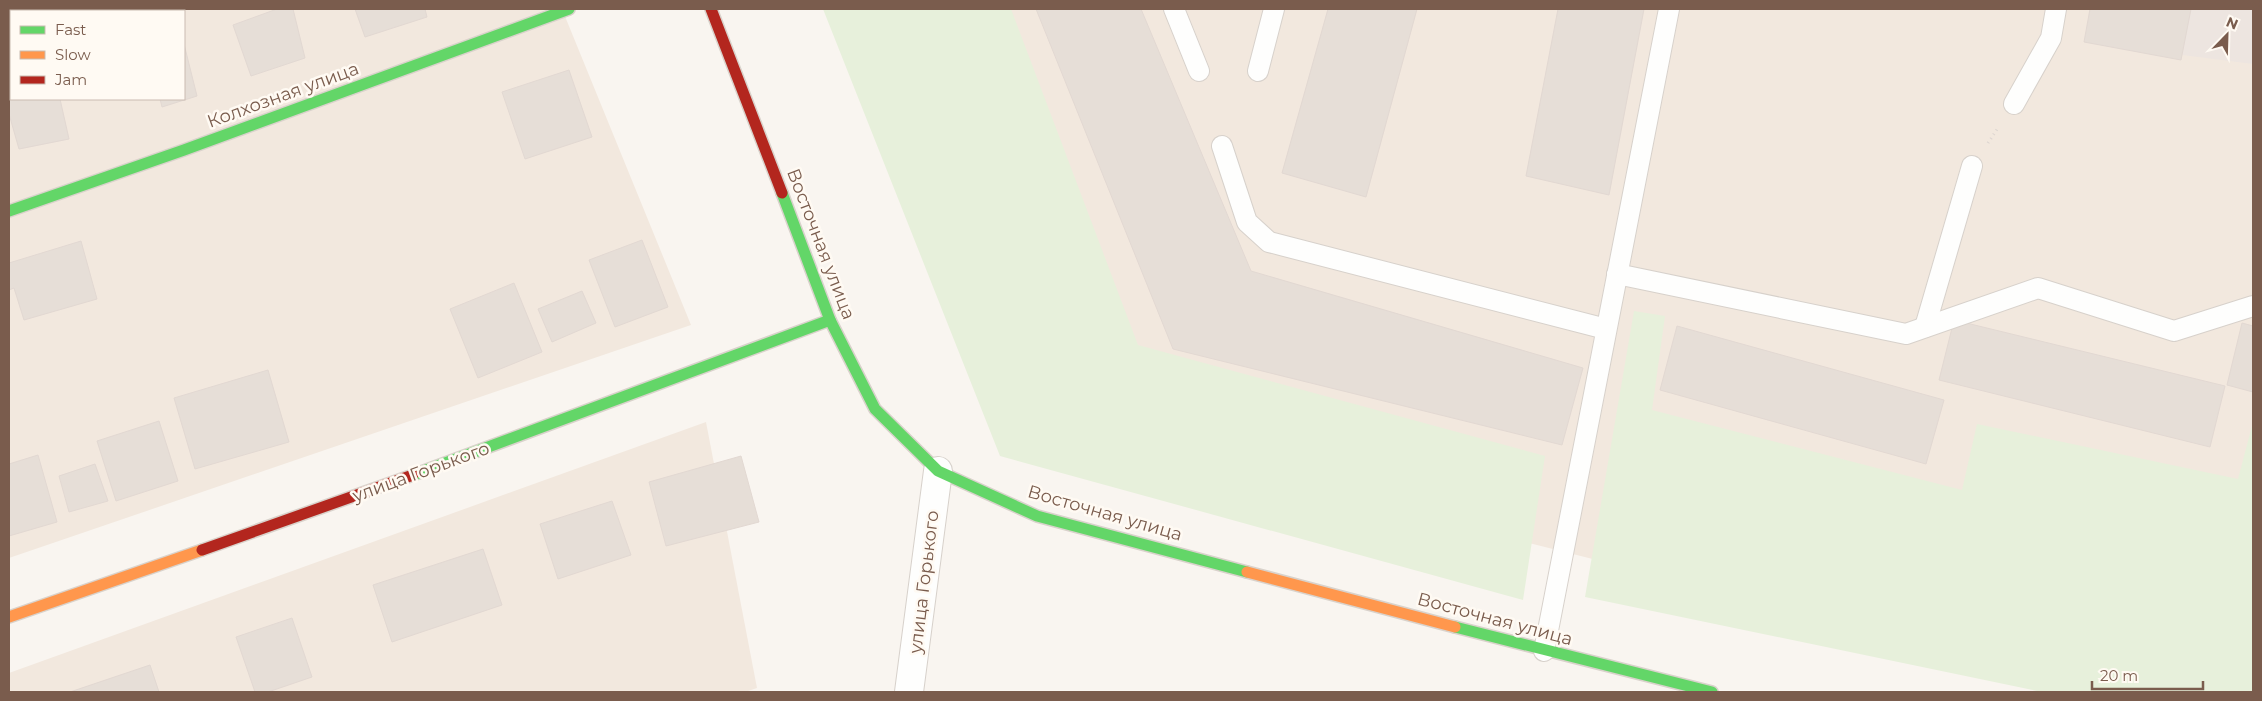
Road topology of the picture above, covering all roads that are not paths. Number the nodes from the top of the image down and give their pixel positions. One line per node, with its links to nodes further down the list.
1 (569, 9): 12 (street, Колхозная улица)
2 (711, 9): 15 (street, Восточная улица)
3 (1174, 9): 7 (lane)
4 (1274, 9): 8 (lane)
5 (1669, 9): 13 (lane)
6 (2056, 9): 9 (lane)
7 (1199, 71)
8 (1258, 71)
9 (2014, 104)
10 (1222, 146): 17 (lane)
11 (1972, 166): 16 (lane)
12 (9, 211)
13 (1617, 274): 16 (lane); 17 (lane)
14 (2253, 306): 16 (lane)
15 (830, 320): 18 (street, Восточная улица); 19 (street, улица Горького)
16 (1925, 327)
17 (1606, 329): 20 (lane)
18 (938, 471): 20 (street, Восточная улица); 21 (street, улица Горького)
19 (9, 617)
20 (1544, 651): 22 (street, Восточная улица)
21 (909, 692)
22 (1712, 692)

